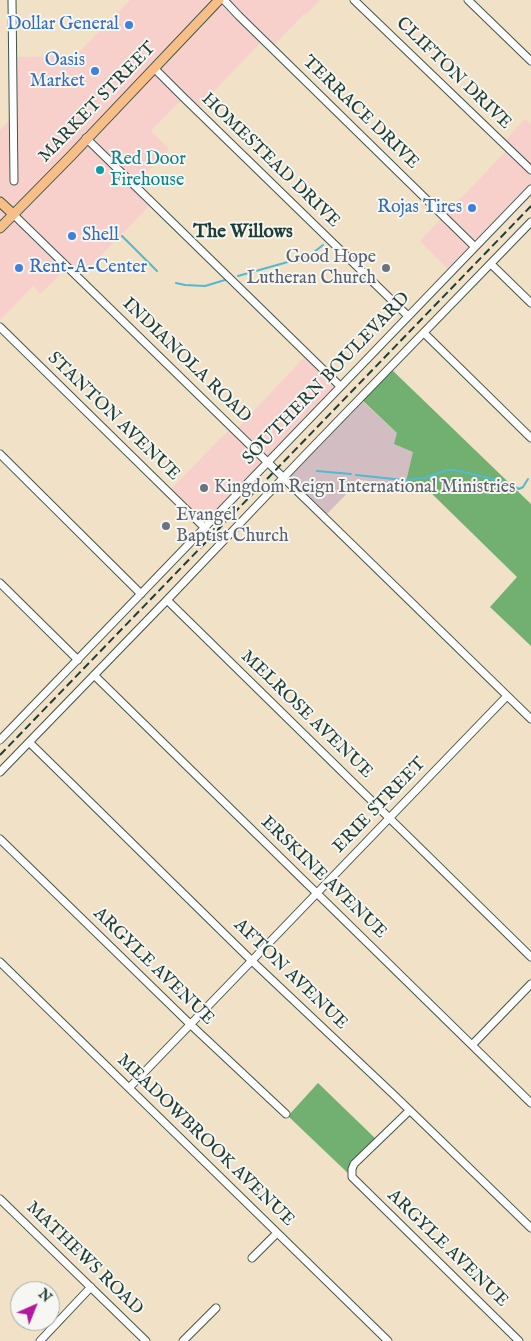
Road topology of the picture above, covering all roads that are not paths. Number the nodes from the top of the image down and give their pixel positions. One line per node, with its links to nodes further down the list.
1 (12, 0): 10 (street)
2 (220, 0): 7 (main road, MARKET STREET)
3 (224, 0): 16 (street, TERRACE DRIVE)
4 (354, 0): 9 (street, CLIFTON DRIVE)
5 (468, 0): 6 (street)
6 (531, 61)
7 (154, 68): 8 (main road, MARKET STREET); 19 (street, HOMESTEAD DRIVE)
8 (86, 138): 13 (main road, MARKET STREET); 22 (street)
9 (531, 170)
10 (14, 181)
11 (531, 189): 16 (street, SOUTHERN BOULEVARD)
12 (0, 202): 13 (main road)
13 (13, 214): 15 (main road, MARKET STREET); 25 (street, INDIANOLA ROAD)
14 (531, 222): 17 (street, SOUTHERN BOULEVARD)
15 (0, 228)
16 (475, 247): 19 (street, SOUTHERN BOULEVARD)
17 (491, 264): 18 (street); 21 (street, SOUTHERN BOULEVARD)
18 (531, 304)
19 (408, 316): 22 (street, SOUTHERN BOULEVARD)
20 (0, 327): 27 (street, STANTON AVENUE)
21 (424, 333): 23 (street); 26 (street, SOUTHERN BOULEVARD)
22 (340, 386): 25 (street, SOUTHERN BOULEVARD)
23 (531, 438)
24 (0, 454): 29 (street)
25 (268, 462): 26 (street, INDIANOLA ROAD); 27 (street, SOUTHERN BOULEVARD)
26 (284, 477): 30 (street, SOUTHERN BOULEVARD); 33 (street, INDIANOLA ROAD)
27 (205, 528): 29 (street, SOUTHERN BOULEVARD)
28 (0, 583): 31 (street)
29 (141, 594): 31 (street, SOUTHERN BOULEVARD)
30 (167, 600): 32 (street, SOUTHERN BOULEVARD); 38 (street, MELROSE AVENUE)
31 (78, 660): 35 (street, SOUTHERN BOULEVARD)
32 (94, 675): 36 (street, SOUTHERN BOULEVARD); 40 (street, ERSKINE AVENUE)
33 (507, 696): 34 (street, INDIANOLA ROAD); 38 (street, ERIE STREET)
34 (531, 719)
35 (0, 740)
36 (29, 742): 37 (street, SOUTHERN BOULEVARD); 42 (street, AFTON AVENUE)
37 (0, 772)
38 (389, 818): 40 (street, ERIE STREET); 41 (street, MELROSE AVENUE)
39 (0, 839): 45 (street, ARGYLE AVENUE)
40 (317, 893): 42 (street, ERIE STREET); 46 (street, ERSKINE AVENUE)
41 (531, 957)
42 (252, 961): 45 (street, ERIE STREET); 49 (street, AFTON AVENUE)
43 (0, 962): 47 (street, MEADOWBROOK AVENUE)
44 (531, 984): 46 (street)
45 (191, 1025): 47 (street, ERIE STREET); 50 (street, ARGYLE AVENUE)
46 (472, 1045): 48 (street, ERSKINE AVENUE)
47 (130, 1088): 53 (street, MEADOWBROOK AVENUE)
48 (531, 1103)
49 (410, 1111): 52 (street, AFTON AVENUE); 61 (street, ARGYLE AVENUE)
50 (286, 1114)
51 (0, 1199): 55 (street, MATHEWS ROAD)
52 (531, 1228)
53 (277, 1232): 54 (street); 60 (street, MEADOWBROOK AVENUE)
54 (252, 1258)
55 (91, 1287): 57 (street); 58 (street, MATHEWS ROAD)
56 (216, 1308): 59 (street)
57 (40, 1341)
58 (146, 1341)
59 (183, 1341)
60 (388, 1341)
61 (520, 1341)

